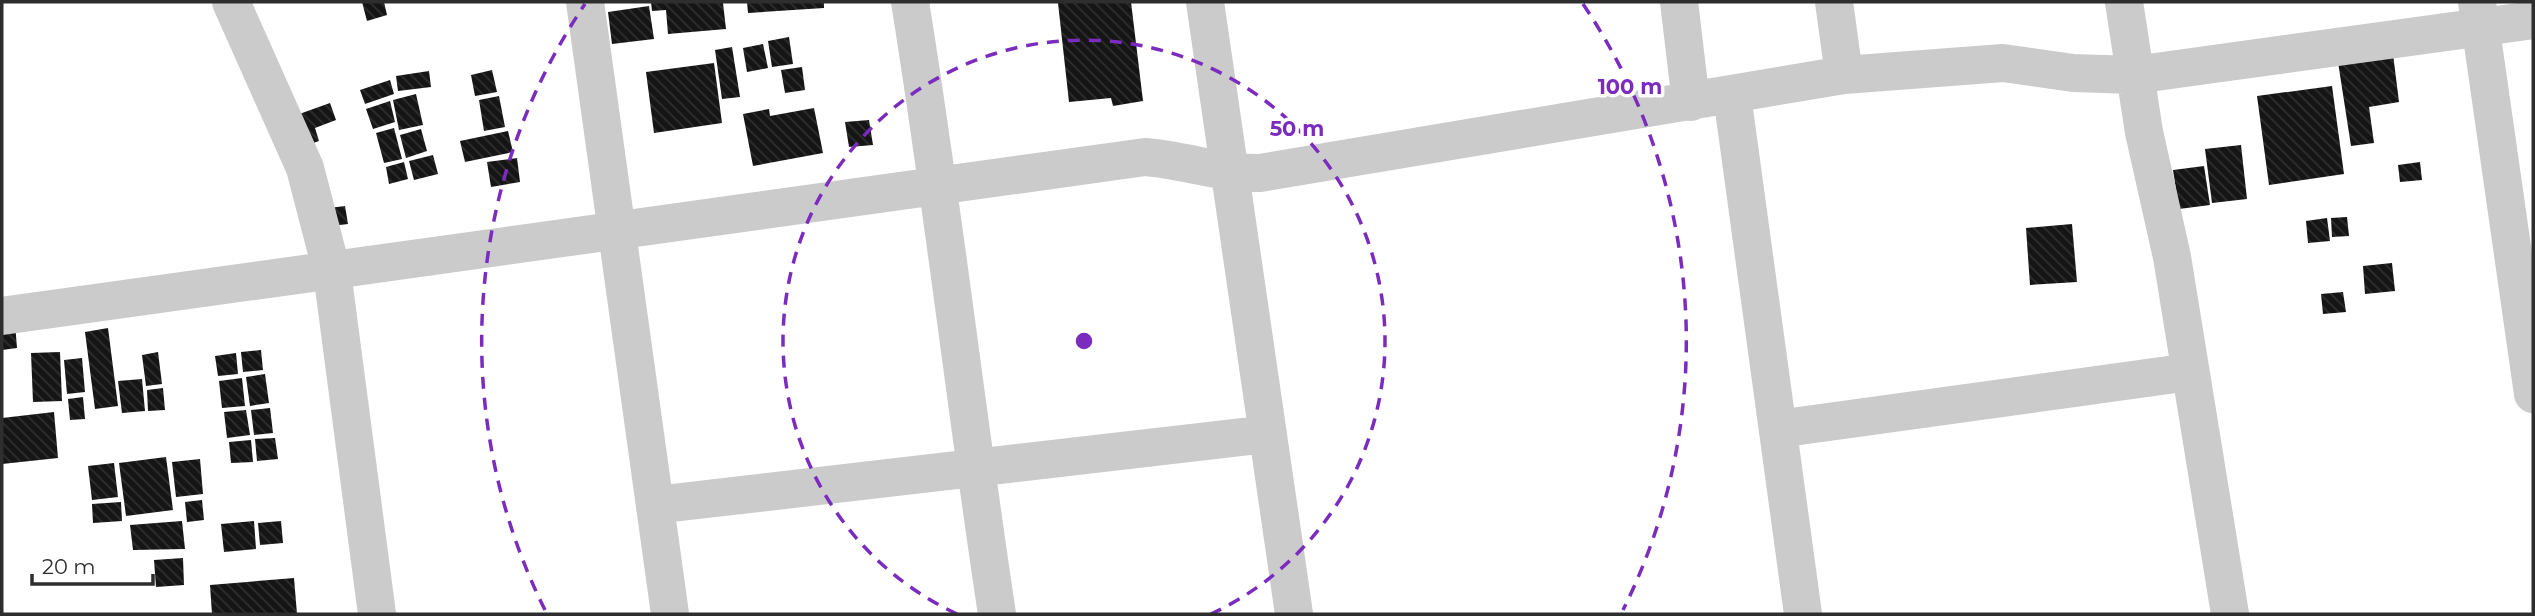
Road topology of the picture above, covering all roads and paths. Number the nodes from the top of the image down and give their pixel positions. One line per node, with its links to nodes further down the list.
1 (231, 2): 17 (street)
2 (585, 2): 16 (street)
3 (911, 2): 15 (street)
4 (1205, 2): 14 (street)
5 (1679, 2): 13 (street)
6 (1834, 2): 10 (street)
7 (2124, 2): 11 (street)
8 (2479, 14): 9 (street); 11 (street); 20 (street)
9 (2533, 20)
10 (1844, 75): 11 (street); 12 (street)
11 (2134, 75): 19 (street)
12 (1732, 95): 13 (street); 21 (street)
13 (1691, 102): 14 (street)
14 (1230, 174): 15 (street); 22 (street)
15 (940, 183): 16 (street); 23 (street)
16 (618, 230): 17 (street); 24 (street)
17 (332, 272): 18 (street); 25 (street)
18 (2, 316)
19 (2190, 372): 21 (street); 30 (street)
20 (2533, 394)
21 (1778, 429): 29 (street)
22 (1268, 434): 23 (street); 28 (street)
23 (974, 467): 24 (street); 27 (street)
24 (655, 506): 26 (street)
25 (377, 614)
26 (670, 614)
27 (997, 614)
28 (1294, 614)
29 (1803, 614)
30 (2230, 614)

